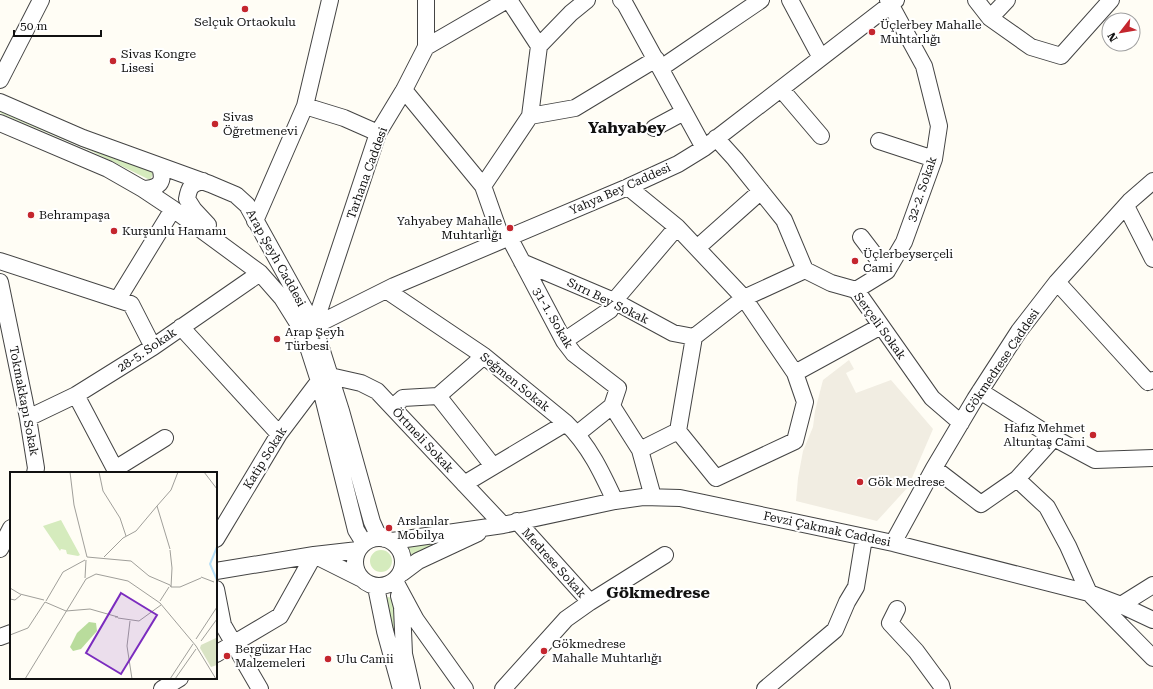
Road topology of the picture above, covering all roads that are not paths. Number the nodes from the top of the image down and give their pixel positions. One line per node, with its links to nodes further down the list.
1 (330, 0): 22 (street)
2 (426, 0): 15 (street, Tarhana Caddesi)
3 (508, 0): 14 (street); 15 (street)
4 (588, 0): 14 (street)
5 (621, 0): 17 (street)
6 (761, 0): 17 (street)
7 (790, 0): 16 (street)
8 (976, 0): 13 (street)
9 (1006, 0): 13 (street)
10 (37, 1): 18 (street)
11 (891, 1): 16 (street, Yahya Bey Caddesi); 31 (street, 32-2. Sokak)
12 (1103, 4): 13 (street)
13 (990, 18)
14 (538, 46): 24 (street)
15 (426, 47): 20 (street, Tarhana Caddesi)
16 (821, 58): 19 (street, Yahya Bey Caddesi)
17 (658, 64): 23 (street); 24 (street)
18 (0, 80)
19 (781, 89): 28 (street); 30 (street, Yahya Bey Caddesi)
20 (404, 90): 27 (street, Tarhana Caddesi); 35 (street)
21 (0, 102): 32 (street, Arap Şeyh Caddesi)
22 (305, 106): 27 (street); 41 (street)
23 (684, 112): 26 (street); 30 (street)
24 (530, 116): 35 (street)
25 (0, 123): 37 (street, Arap Şeyh Caddesi)
26 (654, 128)
27 (378, 133): 60 (street, Tarhana Caddesi)
28 (820, 136)
29 (879, 141): 31 (street)
30 (710, 143): 36 (street, Yahya Bey Caddesi); 38 (street)
31 (934, 159): 51 (street, 32-2. Sokak)
32 (160, 167): 33 (street, Arap Şeyh Caddesi); 37 (street)
33 (203, 181): 41 (street, Arap Şeyh Caddesi); 46 (street)
34 (1153, 181): 39 (street, Gökmedrese Caddesi)
35 (483, 186): 44 (street, 31-1. Sokak)
36 (628, 187): 42 (street); 44 (street, Yahya Bey Caddesi)
37 (143, 189): 40 (street, Arap Şeyh Caddesi)
38 (761, 191): 45 (street); 50 (street)
39 (1126, 206): 47 (street); 54 (street, Gökmedrese Caddesi)
40 (173, 208): 46 (street, Arap Şeyh Caddesi); 58 (street)
41 (255, 221): 60 (street, Arap Şeyh Caddesi)
42 (678, 227): 45 (street); 59 (street)
43 (861, 237): 51 (street)
44 (505, 239): 49 (street, 31-1. Sokak); 55 (street, Yahya Bey Caddesi)
45 (697, 248): 57 (street)
46 (235, 254): 52 (street, Arap Şeyh Caddesi)
47 (1153, 259)
48 (0, 261): 58 (street)
49 (522, 262): 59 (street, Sırrı Bey Sokak); 64 (street, 31-1. Sokak)
50 (805, 270): 56 (street, Serçeli Sokak); 57 (street)
51 (887, 271): 56 (street, 32-2. Sokak)
52 (260, 273): 62 (street, 28-5. Sokak); 68 (street, Arap Şeyh Caddesi)
53 (0, 282): 75 (street, Tokmakkapı Sokak)
54 (1056, 282): 69 (street); 70 (street, Gökmedrese Caddesi)
55 (386, 290): 60 (street, Yahya Bey Caddesi); 66 (street, Seğmen Sokak)
56 (856, 290): 61 (street, Serçeli Sokak)
57 (744, 298): 63 (street); 67 (street)
58 (118, 299): 65 (street)
59 (614, 301): 63 (street, Sırrı Bey Sokak); 64 (street)
60 (314, 326): 68 (street, Arap Şeyh Caddesi)
61 (881, 326): 67 (street); 77 (street, Serçeli Sokak)
62 (181, 327): 65 (street, 28-5. Sokak); 79 (street)
63 (694, 337): 78 (street)
64 (564, 341): 73 (street, 31-1. Sokak)
65 (154, 347): 71 (street, 28-5. Sokak)
66 (484, 356): 72 (street); 76 (street, Seğmen Sokak)
67 (795, 374): 78 (street)
68 (325, 378): 74 (street, Örtmeli Sokak); 79 (street, Katip Sokak); 97 (street, Arap Şeyh Caddesi); 99 (street, Arap Şeyh Caddesi)
69 (1153, 380)
70 (980, 391): 77 (street, Gökmedrese Caddesi); 82 (street)
71 (76, 395): 75 (street, 28-5. Sokak); 87 (street)
72 (438, 396): 74 (street); 85 (street)
73 (612, 406): 80 (street); 83 (street)
74 (393, 407): 90 (street, Örtmeli Sokak)
75 (28, 418): 88 (street, Tokmakkapı Sokak)
76 (566, 423): 80 (street, Seğmen Sokak); 85 (street)
77 (961, 423): 86 (street, Gökmedrese Caddesi)
78 (678, 431): 83 (street)
79 (279, 434): 95 (street, Katip Sokak)
80 (577, 434): 92 (street, Seğmen Sokak)
81 (165, 438): 87 (street)
82 (1054, 438): 84 (street); 89 (street)
83 (640, 450): 91 (street)
84 (1153, 458)
85 (493, 466): 90 (street)
86 (934, 468): 89 (street); 98 (street, Gökmedrese Caddesi)
87 (117, 471)
88 (35, 472)
89 (1017, 479): 111 (street)
90 (464, 484): 93 (street, Örtmeli Sokak)
91 (653, 497): 92 (street, Fevzi Çakmak Caddesi); 96 (street, Fevzi Çakmak Caddesi)
92 (615, 501): 93 (street, Fevzi Çakmak Caddesi)
93 (505, 524): 97 (street, Fevzi Çakmak Caddesi); 106 (street, Fevzi Çakmak Caddesi); 112 (street, Medrese Sokak)
94 (10, 530): 100 (street)
95 (217, 537)
96 (864, 538): 98 (street, Fevzi Çakmak Caddesi); 128 (street)
97 (388, 540): 99 (street); 106 (street)
98 (893, 543): 111 (street, Fevzi Çakmak Caddesi)
99 (361, 547): 102 (street); 107 (street)
100 (0, 549)
101 (10, 555): 104 (street)
102 (314, 555): 105 (street); 107 (street); 118 (street)
103 (665, 555): 112 (street)
104 (0, 557)
105 (217, 570)
106 (398, 577): 109 (street); 119 (street); 121 (street)
107 (360, 578): 109 (street)
108 (1153, 585): 113 (street)
109 (376, 587): 124 (street)
110 (217, 593): 118 (street)
111 (1089, 593): 113 (street, Fevzi Çakmak Caddesi); 122 (street)
112 (590, 602): 127 (street, Medrese Sokak)
113 (1121, 605): 115 (street, Fevzi Çakmak Caddesi)
114 (897, 609): 129 (street)
115 (1153, 620)
116 (10, 633): 117 (street)
117 (0, 637)
118 (234, 642): 120 (street); 123 (street)
119 (431, 643): 121 (street); 126 (street)
120 (217, 653)
121 (404, 654): 125 (street)
122 (1153, 658)
123 (260, 689)
124 (401, 689)
125 (412, 689)
126 (466, 689)
127 (503, 689)
128 (765, 689)
129 (942, 689)

